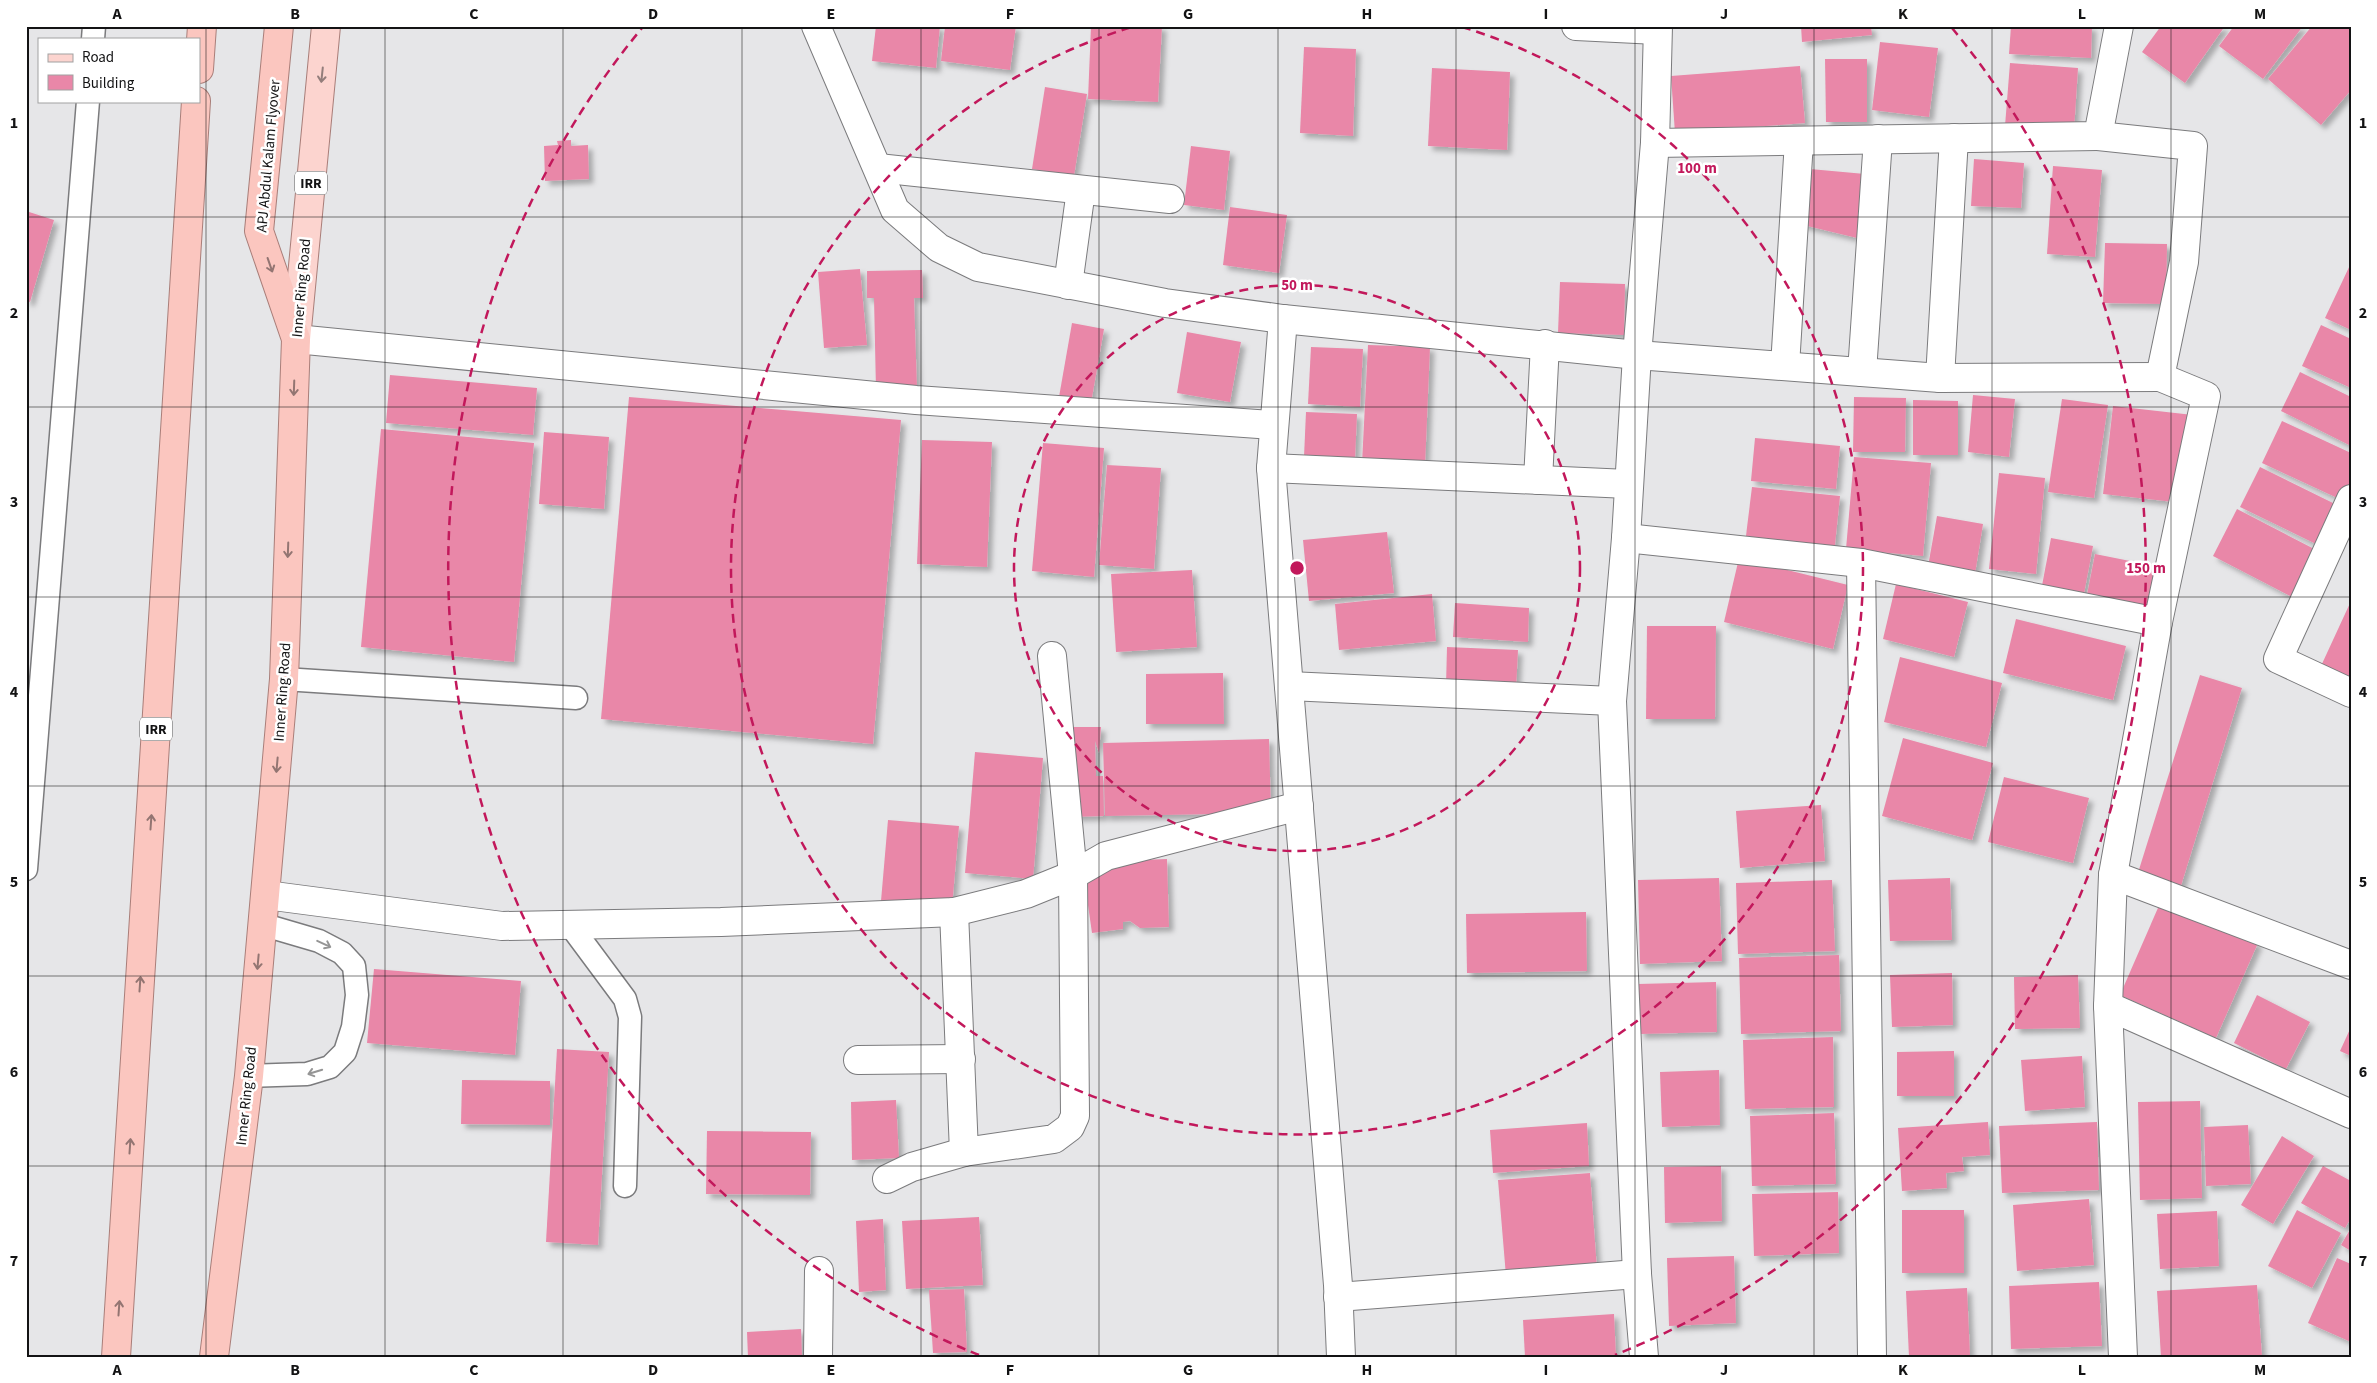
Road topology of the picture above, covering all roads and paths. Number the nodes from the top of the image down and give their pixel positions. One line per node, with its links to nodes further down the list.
1 (202, 26): 8 (highway)
2 (279, 26): 21 (highway, APJ Abdul Kalam Flyover, one-way to 21)
3 (326, 26): 21 (main road, Inner Ring Road / IRR, one-way to 21)
4 (816, 26): 16 (street)
5 (1576, 26): 7 (street)
6 (2119, 26): 11 (street)
7 (1658, 28): 15 (street)
8 (200, 55)
9 (88, 102): 43 (lane)
10 (196, 102): 63 (highway, IRR, one-way to 10)
11 (2098, 136): 12 (street); 26 (street)
12 (1954, 138): 13 (street); 27 (street)
13 (1878, 139): 14 (street); 25 (street)
14 (1799, 140): 15 (street); 24 (street)
15 (1655, 143): 23 (street)
16 (878, 168): 17 (street); 19 (street)
17 (1081, 190): 18 (street); 19 (street)
18 (1170, 199)
19 (1068, 285): 20 (street)
20 (1283, 320): 22 (street); 28 (street)
21 (296, 339): 28 (street); 37 (highway, Inner Ring Road / IRR, one-way to 37)
22 (1545, 344): 23 (street); 30 (street)
23 (1637, 355): 24 (street); 31 (street)
24 (1785, 366): 25 (street)
25 (1862, 372): 27 (street)
26 (2160, 377): 27 (street); 35 (street)
27 (1940, 378)
28 (1273, 425): 29 (street)
29 (1271, 468): 30 (street); 38 (street)
30 (1538, 480): 31 (street)
31 (1628, 484): 33 (street)
32 (2351, 498): 39 (street)
33 (1626, 538): 34 (street); 41 (street)
34 (1861, 563): 35 (street); 68 (street)
35 (2158, 622): 45 (street)
36 (1052, 656): 46 (street)
37 (284, 679): 40 (lane); 47 (highway, Inner Ring Road / IRR, one-way to 47)
38 (1290, 686): 41 (street); 42 (street)
39 (2351, 693)
40 (576, 698)
41 (1612, 701): 61 (street)
42 (1299, 806): 46 (street); 62 (street)
43 (28, 811): 44 (lane)
44 (26, 869)
45 (2113, 874): 51 (street); 52 (street)
46 (1073, 875): 48 (street); 57 (street)
47 (266, 895): 49 (highway, Inner Ring Road / IRR); 50 (street)
48 (954, 912): 50 (street); 53 (street)
49 (261, 924): 55 (highway, Inner Ring Road / IRR, one-way to 55); 55 (lane, one-way to 55)
50 (570, 925): 59 (lane)
51 (2351, 965)
52 (2108, 1006): 56 (street); 69 (street)
53 (961, 1059): 54 (street); 57 (street)
54 (858, 1060)
55 (249, 1076): 64 (highway, Inner Ring Road / IRR)
56 (2351, 1114)
57 (964, 1152): 58 (street)
58 (887, 1179)
59 (625, 1186)
60 (819, 1271): 65 (street)
61 (1637, 1274): 62 (street); 67 (street)
62 (1338, 1297): 66 (street)
63 (116, 1357)
64 (214, 1357)
65 (818, 1357)
66 (1341, 1357)
67 (1644, 1357)
68 (1872, 1357)
69 (2123, 1357)

